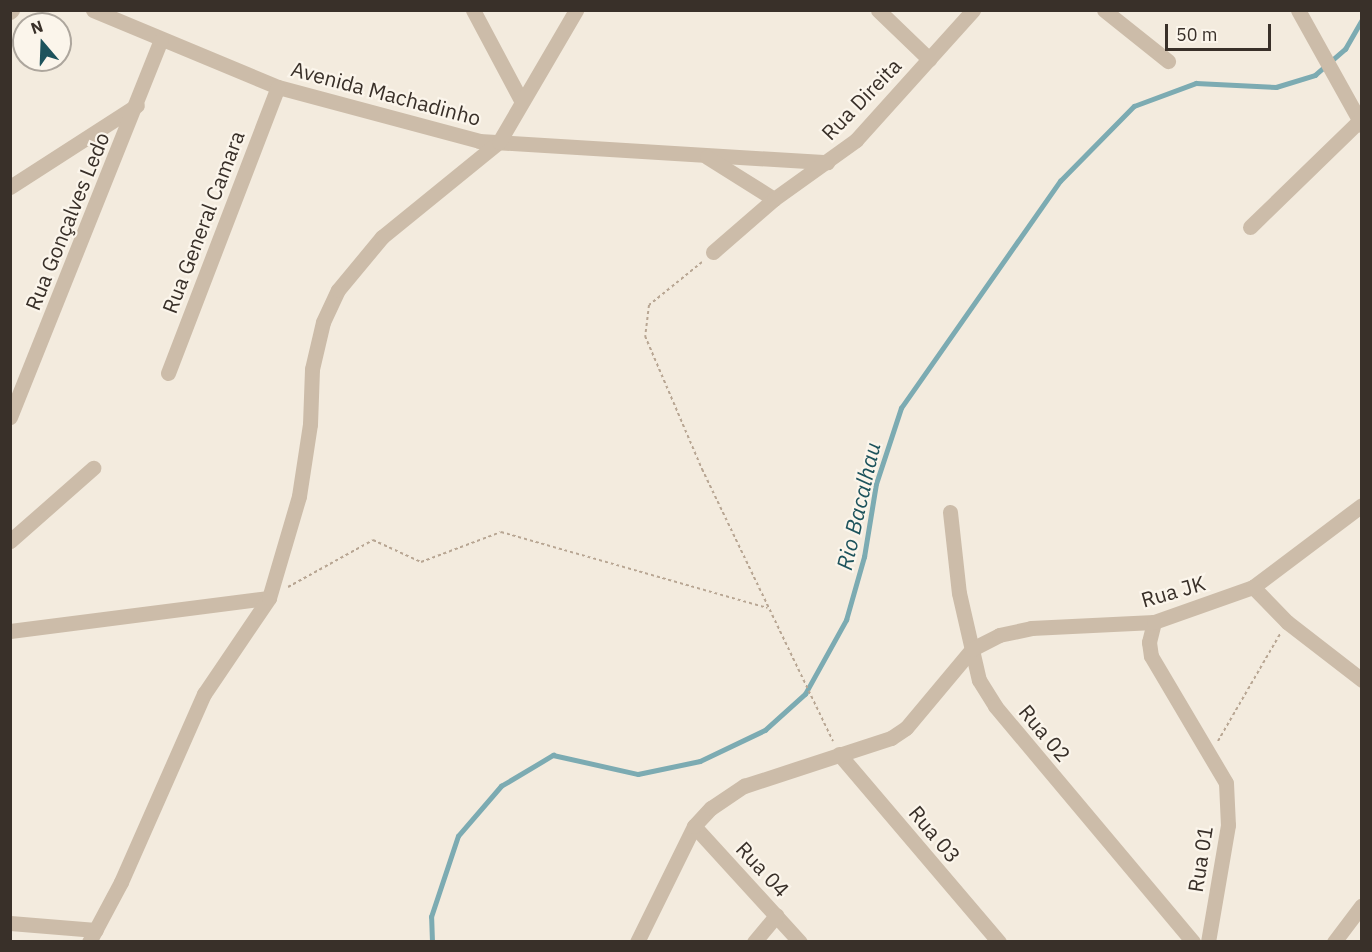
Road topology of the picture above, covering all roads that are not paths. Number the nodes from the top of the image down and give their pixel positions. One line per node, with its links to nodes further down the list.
1 (93, 10): 8 (street, Avenida Machadinho)
2 (474, 10): 12 (street)
3 (576, 10): 12 (street)
4 (878, 10): 9 (street)
5 (973, 10): 9 (street, Rua Direita)
6 (1104, 10): 10 (street)
7 (1298, 10): 14 (street)
8 (160, 40): 11 (street, Avenida Machadinho); 13 (street, Rua Gonçalves Ledo)
9 (929, 58): 17 (street, Rua Direita)
10 (1168, 61)
11 (278, 87): 15 (street, Avenida Machadinho); 22 (street, Rua General Camara)
12 (522, 102): 15 (street)
13 (136, 105): 18 (street); 23 (street, Rua Gonçalves Ledo)
14 (1360, 123): 20 (street)
15 (499, 142): 16 (street, Avenida Machadinho); 29 (street)
16 (704, 156): 17 (street, Avenida Machadinho); 19 (street)
17 (827, 162): 19 (street, Rua Direita)
18 (10, 188)
19 (774, 199): 21 (street, Rua Direita)
20 (1250, 227)
21 (713, 252)
22 (168, 373)
23 (10, 417)
24 (93, 468): 27 (street)
25 (1362, 505): 28 (street, Rua JK)
26 (950, 512): 32 (street, Rua 02)
27 (13, 532)
28 (1252, 587): 30 (street, Rua JK); 33 (street)
29 (269, 598): 31 (street); 39 (street)
30 (1155, 622): 32 (street, Rua JK); 45 (street, Rua 01)
31 (10, 631)
32 (972, 649): 34 (street); 44 (street, Rua 02)
33 (1362, 680)
34 (839, 754): 35 (street); 43 (street, Rua 03)
35 (694, 826): 37 (street, Rua 04); 40 (street)
36 (1362, 905): 46 (street)
37 (777, 915): 41 (street); 42 (street, Rua 04)
38 (10, 923): 39 (street)
39 (92, 936)
40 (637, 942)
41 (754, 942)
42 (800, 942)
43 (999, 942)
44 (1193, 942)
45 (1208, 942)
46 (1334, 942)

